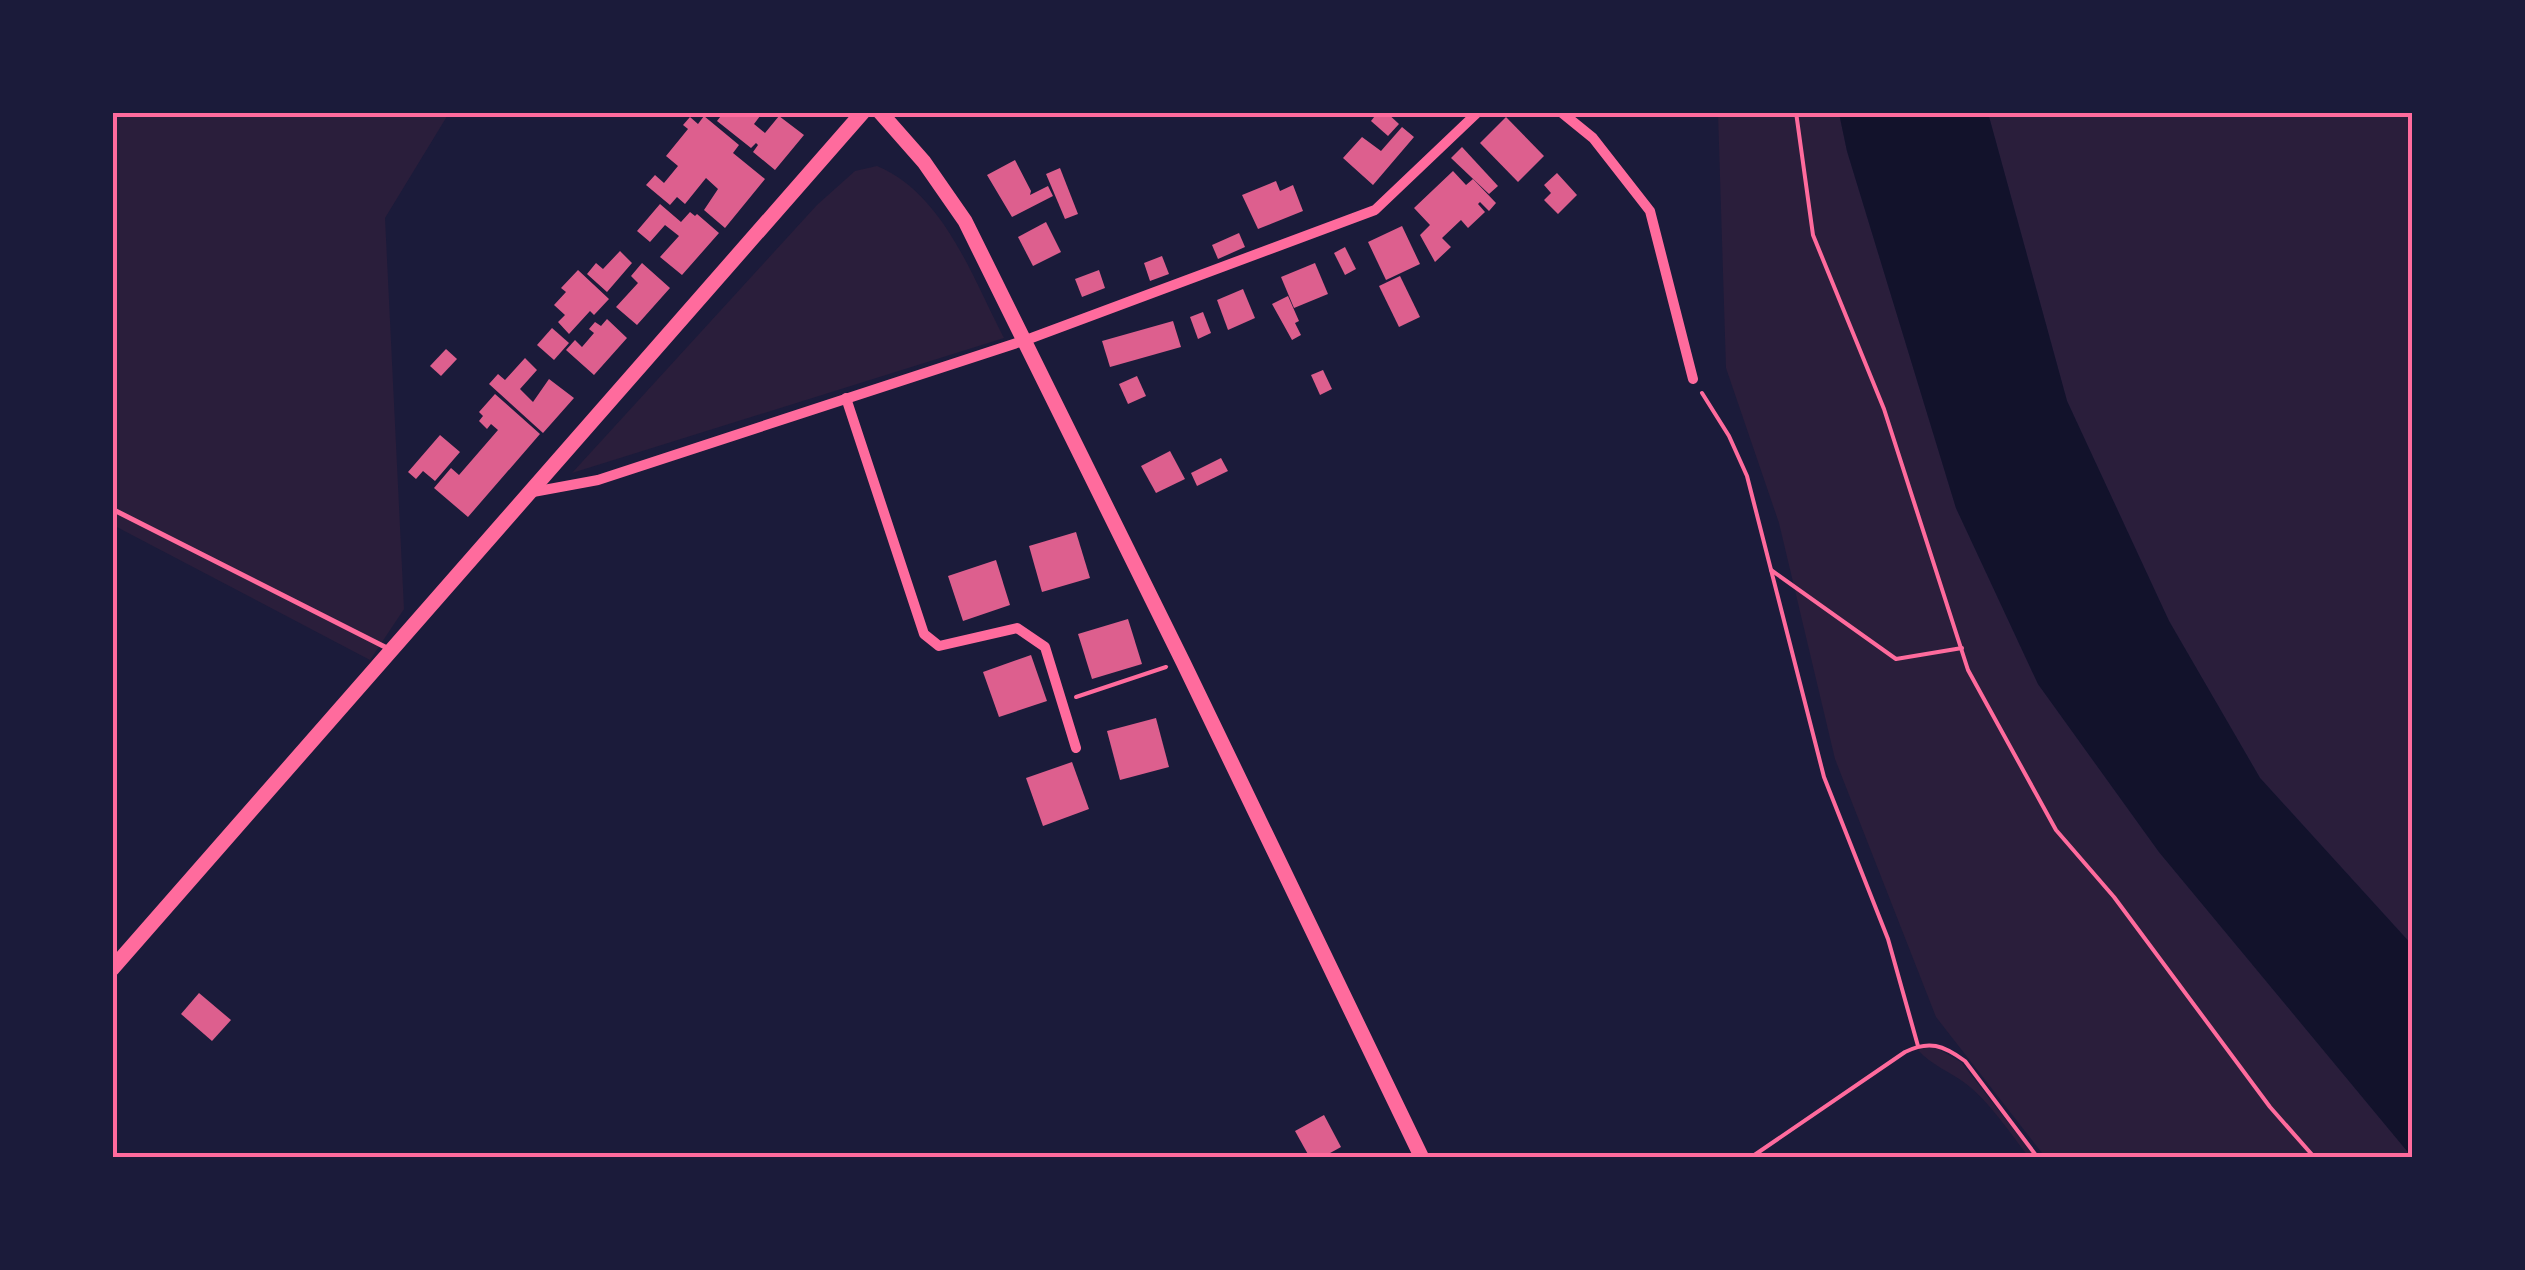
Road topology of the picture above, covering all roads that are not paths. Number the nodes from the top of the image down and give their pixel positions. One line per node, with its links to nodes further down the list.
1 (863, 112): 8 (main road)
2 (880, 112): 5 (main road)
3 (1478, 112): 5 (street)
4 (1561, 112): 6 (street)
5 (1026, 340): 7 (street); 13 (main road)
6 (1693, 379)
7 (846, 398): 8 (street); 11 (street)
8 (532, 492): 10 (main road)
9 (112, 509): 10 (lane)
10 (390, 650): 12 (main road)
11 (1076, 748)
12 (112, 969)
13 (1422, 1158)

